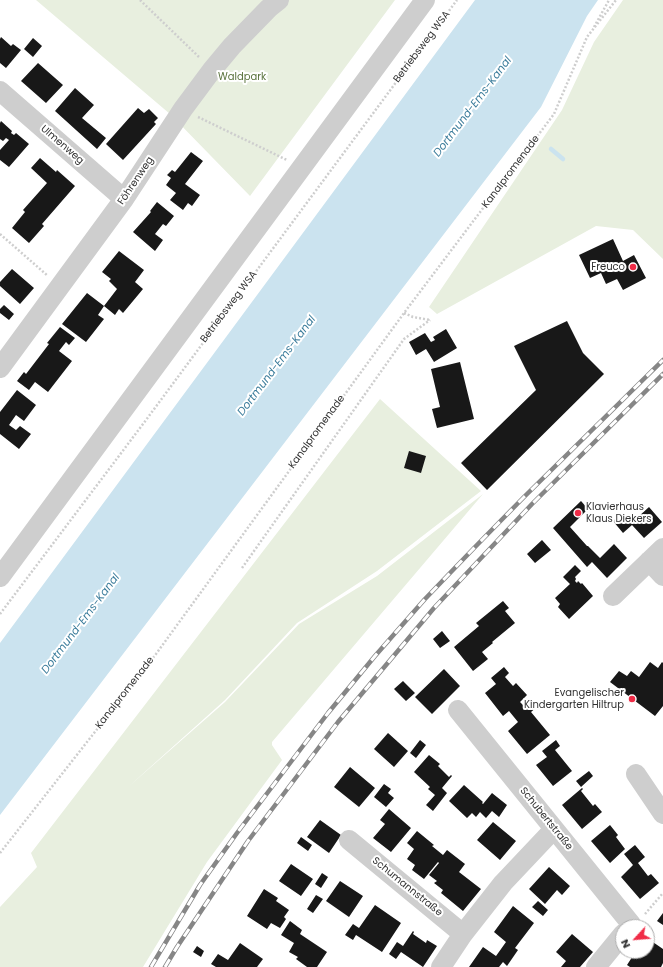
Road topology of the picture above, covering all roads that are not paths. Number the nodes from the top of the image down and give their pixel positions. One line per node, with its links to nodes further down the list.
1 (279, 0): 4 (street, Föhrenweg)
2 (425, 0): 8 (street)
3 (0, 91): 4 (street, Ulmenweg)
4 (124, 199): 5 (street, Föhrenweg)
5 (0, 368)
6 (656, 554): 7 (street); 9 (street)
7 (663, 576)
8 (0, 577)
9 (613, 596)
10 (458, 710): 13 (street, Schubertstraße)
11 (636, 774): 12 (street)
12 (663, 814)
13 (554, 829): 15 (street, Schubertstraße); 16 (street)
14 (349, 840): 16 (street, Schumannstraße)
15 (621, 919)
16 (464, 934): 18 (street)
17 (615, 944): 19 (street)
18 (441, 967)
19 (596, 967)

